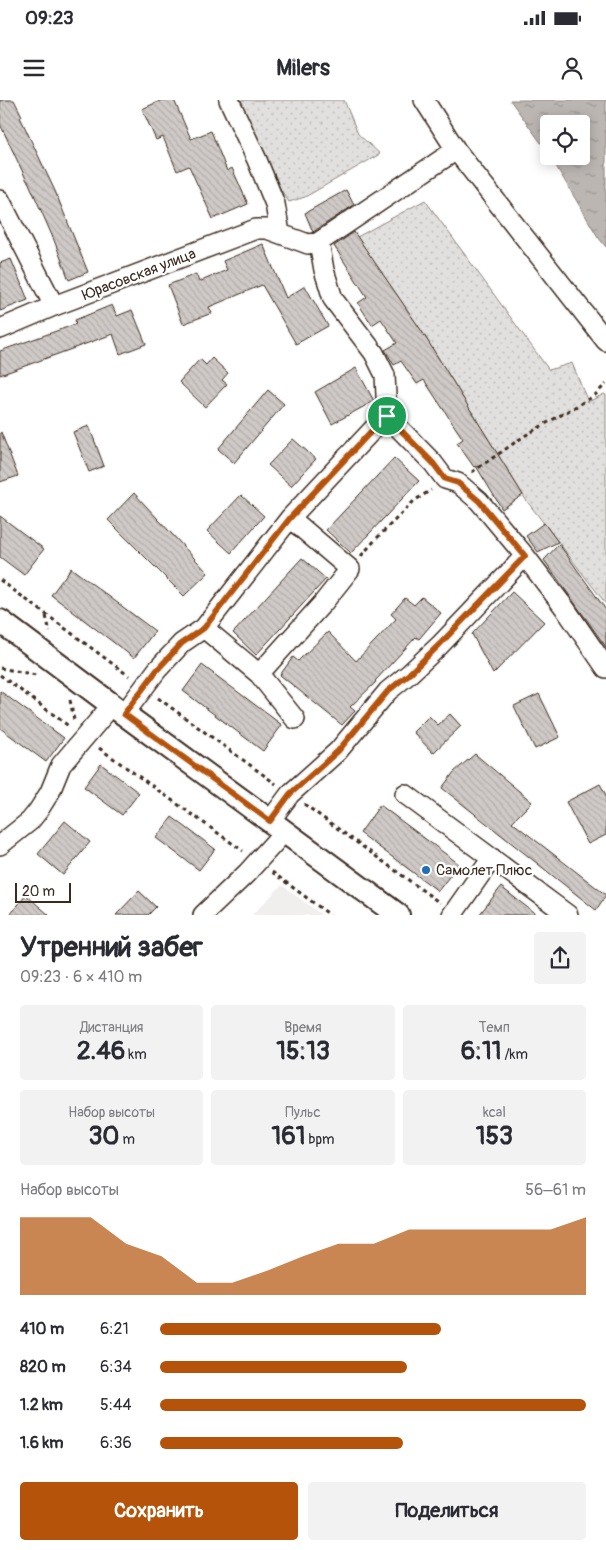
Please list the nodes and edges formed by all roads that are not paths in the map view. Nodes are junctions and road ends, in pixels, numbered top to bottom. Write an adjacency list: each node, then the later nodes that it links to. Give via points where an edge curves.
1 (229, 100): 5 (street, via 275,204)
2 (424, 100): 3 (street)
3 (456, 150): 6 (street); 9 (street)
4 (0, 200): 7 (street)
5 (280, 233): 6 (street, Юрасовская улица, via 308,244); 7 (street, Юрасовская улица, via 256,229)
6 (319, 242): 10 (street, via 333,299 374,353 385,375)
7 (54, 306): 8 (street, Юрасовская улица)
8 (0, 329)
9 (606, 341)
10 (387, 416): 11 (street); 12 (street, via 451,481 479,501)
11 (290, 518): 14 (street); 16 (street, via 350,569)
12 (525, 556): 15 (street); 20 (street, via 440,644 388,691 338,751 290,794)
13 (0, 621): 17 (main road)
14 (204, 628): 16 (street); 17 (street, via 182,643 144,687)
15 (606, 668)
16 (259, 674): 18 (street)
17 (118, 709): 20 (main road); 21 (street, via 81,735 38,811)
18 (295, 718)
19 (405, 794): 22 (street)
20 (277, 826): 24 (street, via 258,861); 25 (main road)
21 (0, 845)
22 (492, 858): 23 (street); 26 (street)
23 (453, 914)
24 (203, 915)
25 (398, 915)
26 (568, 915)

